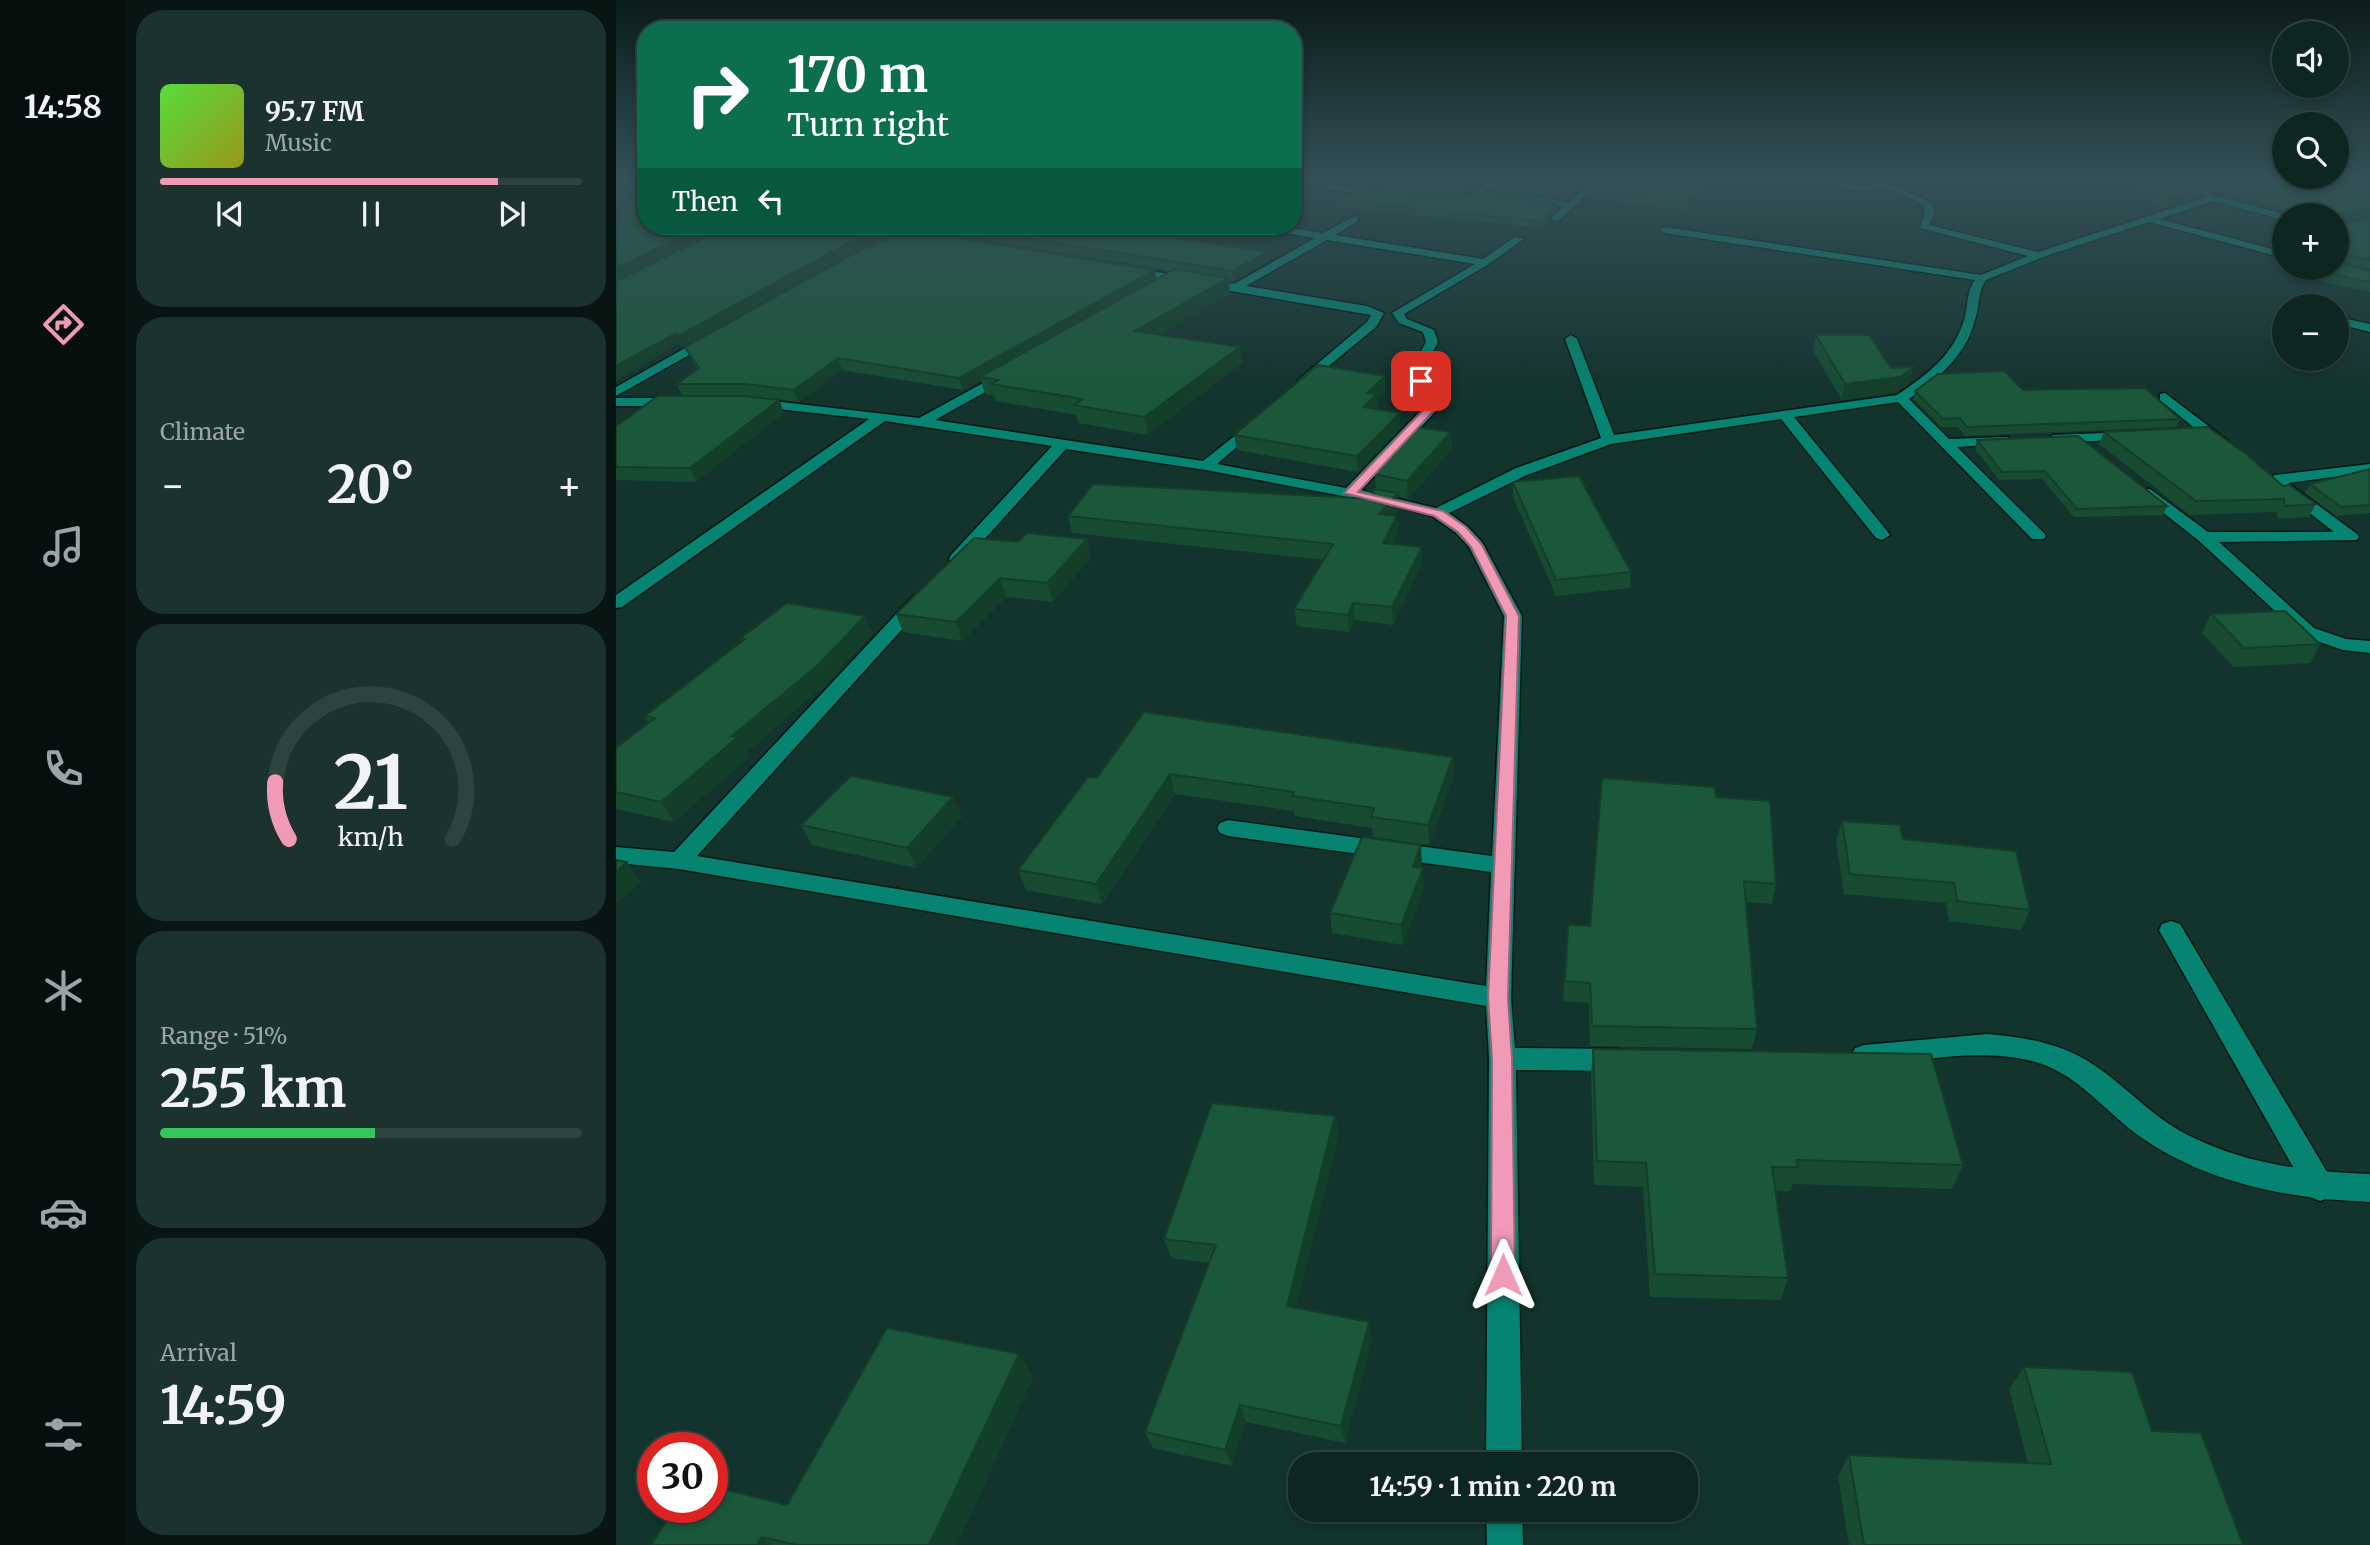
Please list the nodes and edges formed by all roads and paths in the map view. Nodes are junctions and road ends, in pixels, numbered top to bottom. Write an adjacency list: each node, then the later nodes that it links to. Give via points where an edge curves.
1 (1301, 250): 11 (street)
2 (1412, 250): 8 (street)
3 (1503, 250): 8 (street)
4 (1798, 250): 10 (street)
5 (2019, 250): 7 (street)
6 (2055, 250): 7 (street)
7 (2039, 255): 10 (street)
8 (1485, 262): 14 (street, via 1398,313 1403,321)
9 (1118, 269): 11 (street, via 1167,282)
10 (1982, 278): 21 (street, via 1974,288 1960,348 1940,371)
11 (1235, 288): 12 (street, via 1367,309 1378,313)
12 (1377, 319): 14 (street); 20 (street)
13 (2349, 323): 15 (street)
14 (1418, 325): 44 (street, via 1428,330 1432,342 1414,375 1439,394 1434,405)
15 (2370, 328)
16 (717, 334): 19 (street)
17 (1571, 339): 35 (street)
18 (1017, 368): 29 (street)
19 (616, 392)
20 (1289, 395)
21 (1900, 397): 27 (street); 37 (street)
22 (2165, 397): 31 (street)
23 (616, 401): 24 (street)
24 (696, 402)
25 (737, 403): 28 (street)
26 (1268, 413): 41 (street)
27 (1786, 415): 35 (street); 46 (street)
28 (882, 416): 29 (street); 51 (street)
29 (920, 422): 38 (street)
30 (2181, 433): 31 (street)
31 (2206, 433): 40 (street)
32 (2143, 435): 33 (street)
33 (2079, 438): 34 (street); 39 (street)
34 (2039, 439)
35 (1609, 440): 45 (street, via 1564,452)
36 (2013, 440): 37 (street)
37 (1946, 443): 47 (street)
38 (1062, 444): 41 (street); 55 (street)
39 (2099, 454)
40 (2241, 456)
41 (1206, 466): 44 (street)
42 (2370, 468): 49 (street, via 2270,476)
43 (2129, 478): 48 (street)
44 (1350, 493): 45 (street)
45 (1438, 513): 56 (street, via 1476,545 1513,616)
46 (1882, 535)
47 (2038, 536)
48 (2204, 537): 49 (street); 52 (street, via 2308,632)
49 (2351, 537): 50 (street)
50 (2370, 537)
51 (616, 603)
52 (2370, 648)
53 (1228, 828): 56 (street)
54 (616, 855): 55 (street)
55 (680, 861): 58 (street)
56 (1503, 865): 58 (street)
57 (2171, 930): 62 (street)
58 (1498, 998): 59 (street)
59 (1502, 1059): 61 (street); 64 (street)
60 (1833, 1059): 62 (street, via 1978,1044 2029,1049 2089,1075 2151,1128 2184,1148 2231,1168)
61 (1641, 1060)
62 (2320, 1187): 63 (street)
63 (2370, 1188)
64 (1504, 1452)
65 (1504, 1522): 66 (street)
66 (1504, 1545)

